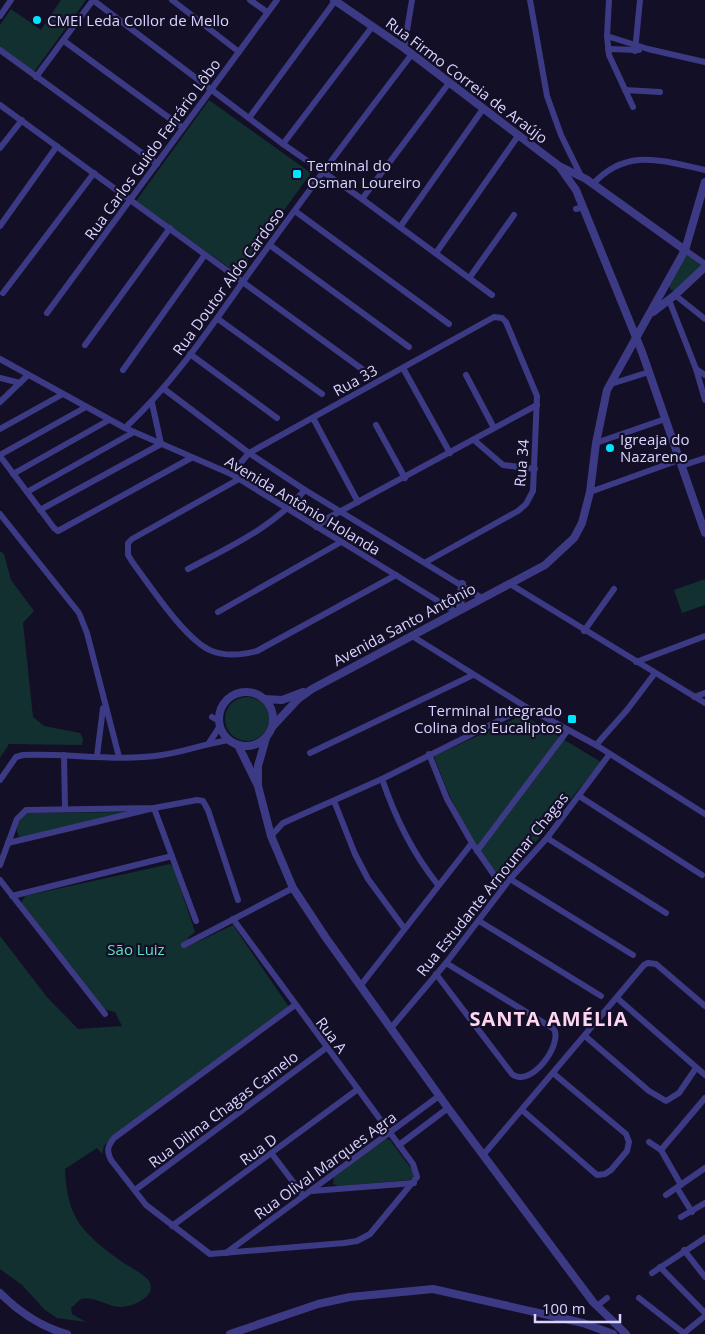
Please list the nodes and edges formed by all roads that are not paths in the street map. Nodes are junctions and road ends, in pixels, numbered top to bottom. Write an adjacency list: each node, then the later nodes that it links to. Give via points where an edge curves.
1 (11, 0): 12 (street)
2 (93, 0): 15 (street); 25 (street)
3 (172, 0): 20 (street)
4 (250, 0): 11 (street)
5 (276, 0): 11 (street, Rua Carlos Guido Ferrário Lôbo)
6 (334, 0): 13 (street, Rua Firmo Correia de Araújo); 31 (street)
7 (412, 0): 16 (street)
8 (530, 0): 38 (street, via 547,96)
9 (609, 0): 14 (street)
10 (640, 0): 17 (street)
11 (267, 12): 20 (street, Rua Carlos Guido Ferrário Lôbo)
12 (0, 16)
13 (372, 27): 16 (street, Rua Firmo Correia de Araújo); 35 (street)
14 (607, 36): 17 (street); 18 (street)
15 (64, 41): 23 (street); 33 (street)
16 (404, 48): 21 (street, Rua Firmo Correia de Araújo)
17 (635, 48): 18 (street); 22 (street)
18 (608, 49): 26 (street)
19 (0, 50): 23 (street)
20 (239, 52): 25 (street, Rua Carlos Guido Ferrário Lôbo)
21 (412, 54): 24 (street, Rua Firmo Correia de Araújo); 42 (street, Rua Doutor Aldo Cardoso)
22 (705, 62)
23 (36, 77): 39 (street)
24 (449, 82): 30 (street, Rua Firmo Correia de Araújo); 47 (street)
25 (212, 89): 31 (street); 33 (street, Rua Carlos Guido Ferrário Lôbo)
26 (626, 90): 27 (street); 29 (street)
27 (660, 92)
28 (0, 105): 32 (street)
29 (633, 107)
30 (483, 109): 34 (street, Rua Firmo Correia de Araújo); 52 (street)
31 (250, 118): 35 (street)
32 (22, 120): 36 (street); 37 (street)
33 (183, 128): 39 (street, Rua Carlos Guido Ferrário Lôbo)
34 (518, 136): 40 (street, Rua Firmo Correia de Araújo); 56 (street)
35 (283, 144): 42 (street)
36 (57, 146): 43 (street); 51 (street)
37 (0, 148)
38 (570, 155): 40 (street); 44 (street)
39 (157, 164): 48 (street, Rua Carlos Guido Ferrário Lôbo)
40 (559, 166): 44 (street, Rua Firmo Correia de Araújo); 46 (street, Rua Firmo Correia de Araújo)
41 (705, 170): 44 (street, via 652,161 624,162)
42 (322, 172): 47 (street); 49 (street, Rua Doutor Aldo Cardoso)
43 (94, 173): 48 (street); 62 (street)
44 (587, 180): 46 (street); 55 (street, Rua Firmo Correia de Araújo)
45 (705, 182): 55 (street, Avenida Santo Antônio)
46 (576, 190): 68 (street, Rua Firmo Correia de Araújo, via 579,208)
47 (362, 199): 52 (street)
48 (130, 200): 53 (street); 66 (street, Rua Carlos Guido Ferrário Lôbo)
49 (296, 210): 54 (street, Rua Doutor Aldo Cardoso); 73 (street)
50 (514, 215): 59 (street)
51 (0, 226)
52 (400, 227): 56 (street)
53 (170, 228): 57 (street); 76 (street)
54 (271, 246): 60 (street, Rua Doutor Aldo Cardoso); 77 (street)
55 (685, 250): 58 (street, Rua Firmo Correia de Araújo); 61 (street, Avenida Santo Antônio)
56 (436, 253): 59 (street)
57 (204, 256): 60 (street); 85 (street)
58 (705, 266): 64 (street)
59 (470, 277): 63 (street)
60 (243, 282): 72 (street, Rua Doutor Aldo Cardoso); 84 (street)
61 (665, 287): 64 (street); 67 (street, Avenida Santo Antônio)
62 (3, 294)
63 (492, 295)
64 (672, 297): 65 (street); 67 (street); 69 (street)
65 (689, 306): 69 (street, via 678,309); 71 (street)
66 (47, 313)
67 (649, 314): 74 (street, Avenida Santo Antônio)
68 (625, 315): 74 (street); 75 (street, Rua Firmo Correia de Araújo)
69 (675, 316): 83 (street)
70 (498, 317): 82 (street, Rua 33); 99 (street, Rua 34, via 506,322 518,348 537,396)
71 (705, 318)
72 (218, 319): 80 (street, Rua Doutor Aldo Cardoso); 95 (street)
73 (449, 324)
74 (644, 324): 75 (street, Avenida Santo Antônio)
75 (636, 338): 78 (street, Avenida Santo Antônio); 79 (street, Rua Firmo Correia de Araújo)
76 (85, 345)
77 (408, 347)
78 (628, 352): 79 (street); 92 (street, Avenida Santo Antônio)
79 (642, 352): 86 (street, Rua Firmo Correia de Araújo)
80 (190, 354): 93 (street, Rua Doutor Aldo Cardoso); 101 (street)
81 (0, 359): 87 (street, Avenida Antônio Holanda)
82 (403, 368): 102 (street, Rua 33); 114 (street)
83 (696, 368): 89 (street); 96 (street)
84 (362, 369)
85 (123, 370)
86 (649, 372): 92 (street); 103 (street, Rua Firmo Correia de Araújo)
87 (28, 375): 91 (street); 94 (street, Avenida Antônio Holanda)
88 (466, 375): 107 (street)
89 (705, 375)
90 (0, 378): 91 (street)
91 (20, 383): 97 (street)
92 (611, 384): 111 (street, Avenida Santo Antônio, via 602,409)
93 (164, 389): 98 (street, Rua Doutor Aldo Cardoso); 113 (street)
94 (63, 394): 100 (street, Avenida Antônio Holanda); 108 (street)
95 (322, 394)
96 (705, 400)
97 (0, 402)
98 (152, 403): 106 (street, Rua Doutor Aldo Cardoso); 112 (street)
99 (537, 405): 107 (street); 119 (street, Rua 34)
100 (86, 407): 104 (street, Avenida Antônio Holanda); 115 (street)
101 (278, 418)
102 (313, 418): 113 (street, Rua 33); 127 (street)
103 (665, 419): 111 (street); 118 (street, Rua Firmo Correia de Araújo)
104 (109, 420): 106 (street, Avenida Antônio Holanda); 120 (street)
105 (376, 425): 122 (street)
106 (125, 428): 109 (street, Avenida Antônio Holanda)
107 (494, 428): 110 (street)
108 (0, 429)
109 (134, 432): 112 (street, Avenida Antônio Holanda); 125 (street)
110 (474, 440): 114 (street); 119 (street, via 503,466)
111 (596, 443): 126 (street, Avenida Santo Antônio)
112 (161, 444): 116 (street, Avenida Antônio Holanda); 128 (street)
113 (249, 453): 121 (street, Rua 33); 124 (street)
114 (450, 453): 122 (street)
115 (0, 456): 120 (street)
116 (191, 458): 121 (street, Avenida Antônio Holanda); 128 (street, via 58,531)
117 (705, 458): 118 (street)
118 (680, 463): 126 (street); 131 (street, Rua Firmo Correia de Araújo)
119 (535, 469): 136 (street, Rua 34, via 533,491 518,511)
120 (13, 474): 125 (street)
121 (230, 474): 123 (street, Avenida Antônio Holanda)
122 (405, 478): 127 (street)
123 (239, 479): 129 (street, Avenida Antônio Holanda); 138 (street, via 128,543 128,555 188,634 212,651 242,655 257,651)
124 (305, 490): 129 (street); 130 (street)
125 (27, 492): 128 (street)
126 (590, 492): 140 (street, Avenida Santo Antônio, via 582,523 574,538 545,565)
127 (358, 502): 130 (street)
128 (40, 510)
129 (287, 510): 133 (street, Avenida Antônio Holanda); 137 (street, via 264,527)
130 (341, 512): 133 (street); 136 (street)
131 (702, 513): 134 (street, Rua Firmo Correia de Araújo)
132 (0, 514): 156 (street, via 79,612)
133 (316, 527): 135 (street, Avenida Antônio Holanda)
134 (705, 533)
135 (341, 542): 138 (street, Avenida Antônio Holanda); 144 (street)
136 (426, 562): 139 (street)
137 (188, 569)
138 (396, 576): 143 (street, Avenida Antônio Holanda)
139 (462, 584): 142 (street); 143 (street)
140 (510, 584): 142 (street, Avenida Santo Antônio); 145 (street)
141 (614, 589): 145 (street)
142 (482, 598): 143 (street, Avenida Santo Antônio)
143 (458, 610): 146 (street, Avenida Santo Antônio)
144 (218, 612)
145 (584, 631): 148 (street)
146 (412, 636): 150 (street); 151 (street, Avenida Santo Antônio)
147 (705, 636): 148 (street)
148 (636, 662): 149 (street)
149 (655, 672): 153 (street); 166 (street)
150 (473, 675): 157 (street); 167 (street)
151 (312, 689): 154 (street, Avenida Santo Antônio, via 282,700); 160 (street, Avenida Santo Antônio)
152 (705, 693): 153 (street)
153 (694, 697): 155 (street)
154 (264, 699): 159 (street, via 248,693 230,698 220,712); 160 (street, via 272,711)
155 (705, 704)
156 (104, 705): 171 (street); 172 (street)
157 (526, 707): 161 (street); 168 (street)
158 (212, 717): 159 (street)
159 (220, 724): 163 (street); 164 (street)
160 (273, 726): 162 (street)
161 (568, 730): 166 (street); 187 (street)
162 (266, 738): 165 (street, via 253,745); 175 (street, via 258,766)
163 (230, 740): 164 (street); 165 (street)
164 (209, 742): 172 (street, via 163,755)
165 (238, 745): 175 (street)
166 (596, 745): 170 (street)
167 (310, 753)
168 (429, 754): 173 (street); 186 (street, via 447,799)
169 (64, 755): 171 (street); 174 (street, via 16,757); 178 (street)
170 (609, 755): 176 (street, Rua Estudante Arnoumar Chagas); 180 (street)
171 (97, 756): 172 (street)
172 (119, 757)
173 (382, 779): 177 (street); 193 (street, via 405,838)
174 (0, 780)
175 (258, 786): 181 (street)
176 (579, 796): 184 (street, Rua Estudante Arnoumar Chagas); 190 (street)
177 (334, 801): 182 (street); 202 (street, via 368,879)
178 (64, 808): 179 (street); 185 (street, via 26,810 17,819)
179 (154, 808): 185 (street); 188 (street); 197 (street, via 203,801)
180 (705, 814)
181 (267, 821): 182 (street); 183 (street)
182 (283, 823): 183 (street)
183 (271, 836): 194 (street)
184 (547, 838): 191 (street, Rua Estudante Arnoumar Chagas); 198 (street)
185 (8, 843): 189 (street)
186 (472, 843): 187 (street); 193 (street)
187 (477, 851): 195 (street)
188 (172, 856): 196 (street); 200 (street)
189 (0, 865)
190 (702, 875)
191 (510, 879): 195 (street, Rua Estudante Arnoumar Chagas); 204 (street)
192 (0, 880): 196 (street)
193 (438, 885): 202 (street)
194 (293, 888): 199 (street); 207 (street)
195 (503, 888): 201 (street, Rua Estudante Arnoumar Chagas)
196 (12, 896): 212 (street)
197 (238, 900)
198 (666, 914)
199 (233, 919): 203 (street); 210 (street, Rua A)
200 (196, 921)
201 (479, 921): 205 (street, Rua Estudante Arnoumar Chagas); 208 (street)
202 (404, 928): 207 (street)
203 (184, 945)
204 (633, 955)
205 (446, 963): 206 (street, Rua Estudante Arnoumar Chagas); 206 (street, via 554,1029 558,1038 556,1045 530,1077 520,1078 512,1074)
206 (436, 974): 213 (street, Rua Estudante Arnoumar Chagas)
207 (361, 985): 213 (street)
208 (601, 996)
209 (617, 998): 211 (street, via 648,963 656,964); 214 (street); 216 (street)
210 (294, 1005): 215 (street, Rua A); 233 (street, via 114,1138 107,1149)
211 (705, 1006)
212 (104, 1014)
213 (391, 1028): 220 (street)
214 (585, 1036): 216 (street, via 657,1097 666,1101 678,1093); 217 (street)
215 (326, 1048): 219 (street, Rua A); 233 (street, Rua Dilma Chagas Camelo)
216 (696, 1068): 218 (street)
217 (553, 1073): 223 (street); 223 (street, via 626,1134 629,1142 627,1151 605,1174 597,1174)
218 (705, 1075)
219 (358, 1089): 224 (street, Rua A); 228 (street, Rua D)
220 (439, 1096): 222 (street); 224 (street, Rua Olival Marques Agra)
221 (705, 1098): 227 (street)
222 (448, 1108): 226 (street, Rua Olival Marques Agra); 229 (street)
223 (522, 1110): 229 (street)
224 (390, 1133): 226 (street, Rua A); 234 (street, Rua Olival Marques Agra)
225 (649, 1142): 227 (street)
226 (399, 1145): 231 (street, Rua A, via 413,1164 418,1177)
227 (661, 1150): 232 (street)
228 (272, 1154): 235 (street); 240 (street, Rua D)
229 (484, 1154): 250 (street)
230 (705, 1168): 232 (street)
231 (414, 1183): 234 (street); 243 (street, via 365,1238 344,1243)
232 (679, 1186): 236 (street); 238 (street)
233 (135, 1190): 240 (street, via 146,1205)
234 (310, 1191): 235 (street, Rua Olival Marques Agra)
235 (303, 1195): 243 (street, Rua Olival Marques Agra)
236 (666, 1195)
237 (705, 1203): 238 (street)
238 (692, 1212): 239 (street)
239 (681, 1217)
240 (172, 1226): 243 (street, via 210,1254)
241 (705, 1238): 242 (street)
242 (684, 1250): 244 (street); 246 (street)
243 (225, 1254)
244 (660, 1266): 245 (street); 251 (street)
245 (652, 1273)
246 (705, 1277)
247 (0, 1293): 254 (street, via 39,1323)
248 (607, 1298): 250 (street)
249 (639, 1298): 258 (street)
250 (597, 1306): 252 (street)
251 (705, 1315): 258 (street)
252 (616, 1325): 253 (street); 257 (street)
253 (602, 1329): 255 (street, via 433,1288 350,1296); 256 (street)
254 (67, 1334)
255 (230, 1334)
256 (614, 1334)
257 (626, 1334)
258 (684, 1334)

